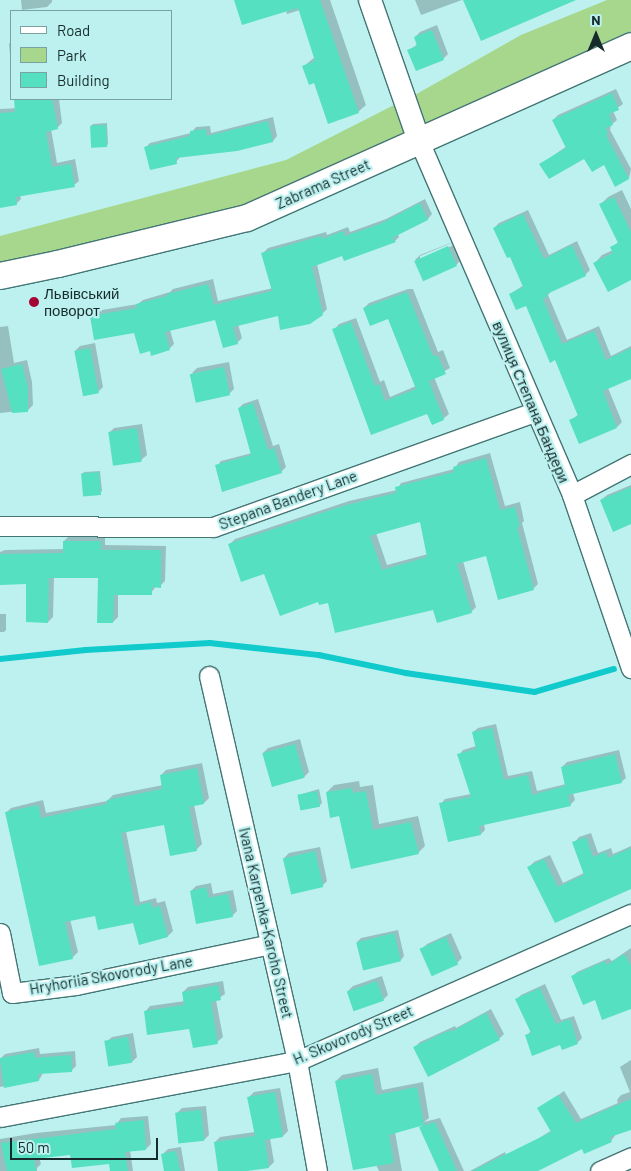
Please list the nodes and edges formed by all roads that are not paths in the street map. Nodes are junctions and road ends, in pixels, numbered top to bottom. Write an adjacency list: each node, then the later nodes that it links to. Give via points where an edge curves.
1 (370, 0): 3 (street)
2 (631, 46): 3 (main road, Zabrama Street)
3 (419, 141): 4 (main road, Zabrama Street, via 247,218); 5 (street, вулиця Степана Бандери)
4 (0, 276)
5 (535, 412): 7 (street, вулиця Степана Бандери); 8 (street, Stepana Bandery Lane, via 213,527)
6 (631, 464): 7 (street)
7 (572, 495): 9 (street, вулиця Степана Бандери)
8 (0, 526)
9 (631, 668)
10 (209, 676): 13 (street, Ivana Karpenka-Karoho Street)
11 (631, 914): 14 (street, H. Skovorody Street)
12 (0, 932): 13 (street, Hryhoriia Skovorody Lane, via 12,993 76,985)
13 (270, 944): 14 (street, Ivana Karpenka-Karoho Street)
14 (297, 1061): 15 (street, H. Skovorody Street); 17 (street, Ivana Karpenka-Karoho Street)
15 (0, 1117)
16 (631, 1157): 18 (street)
17 (317, 1171)
18 (600, 1171)

